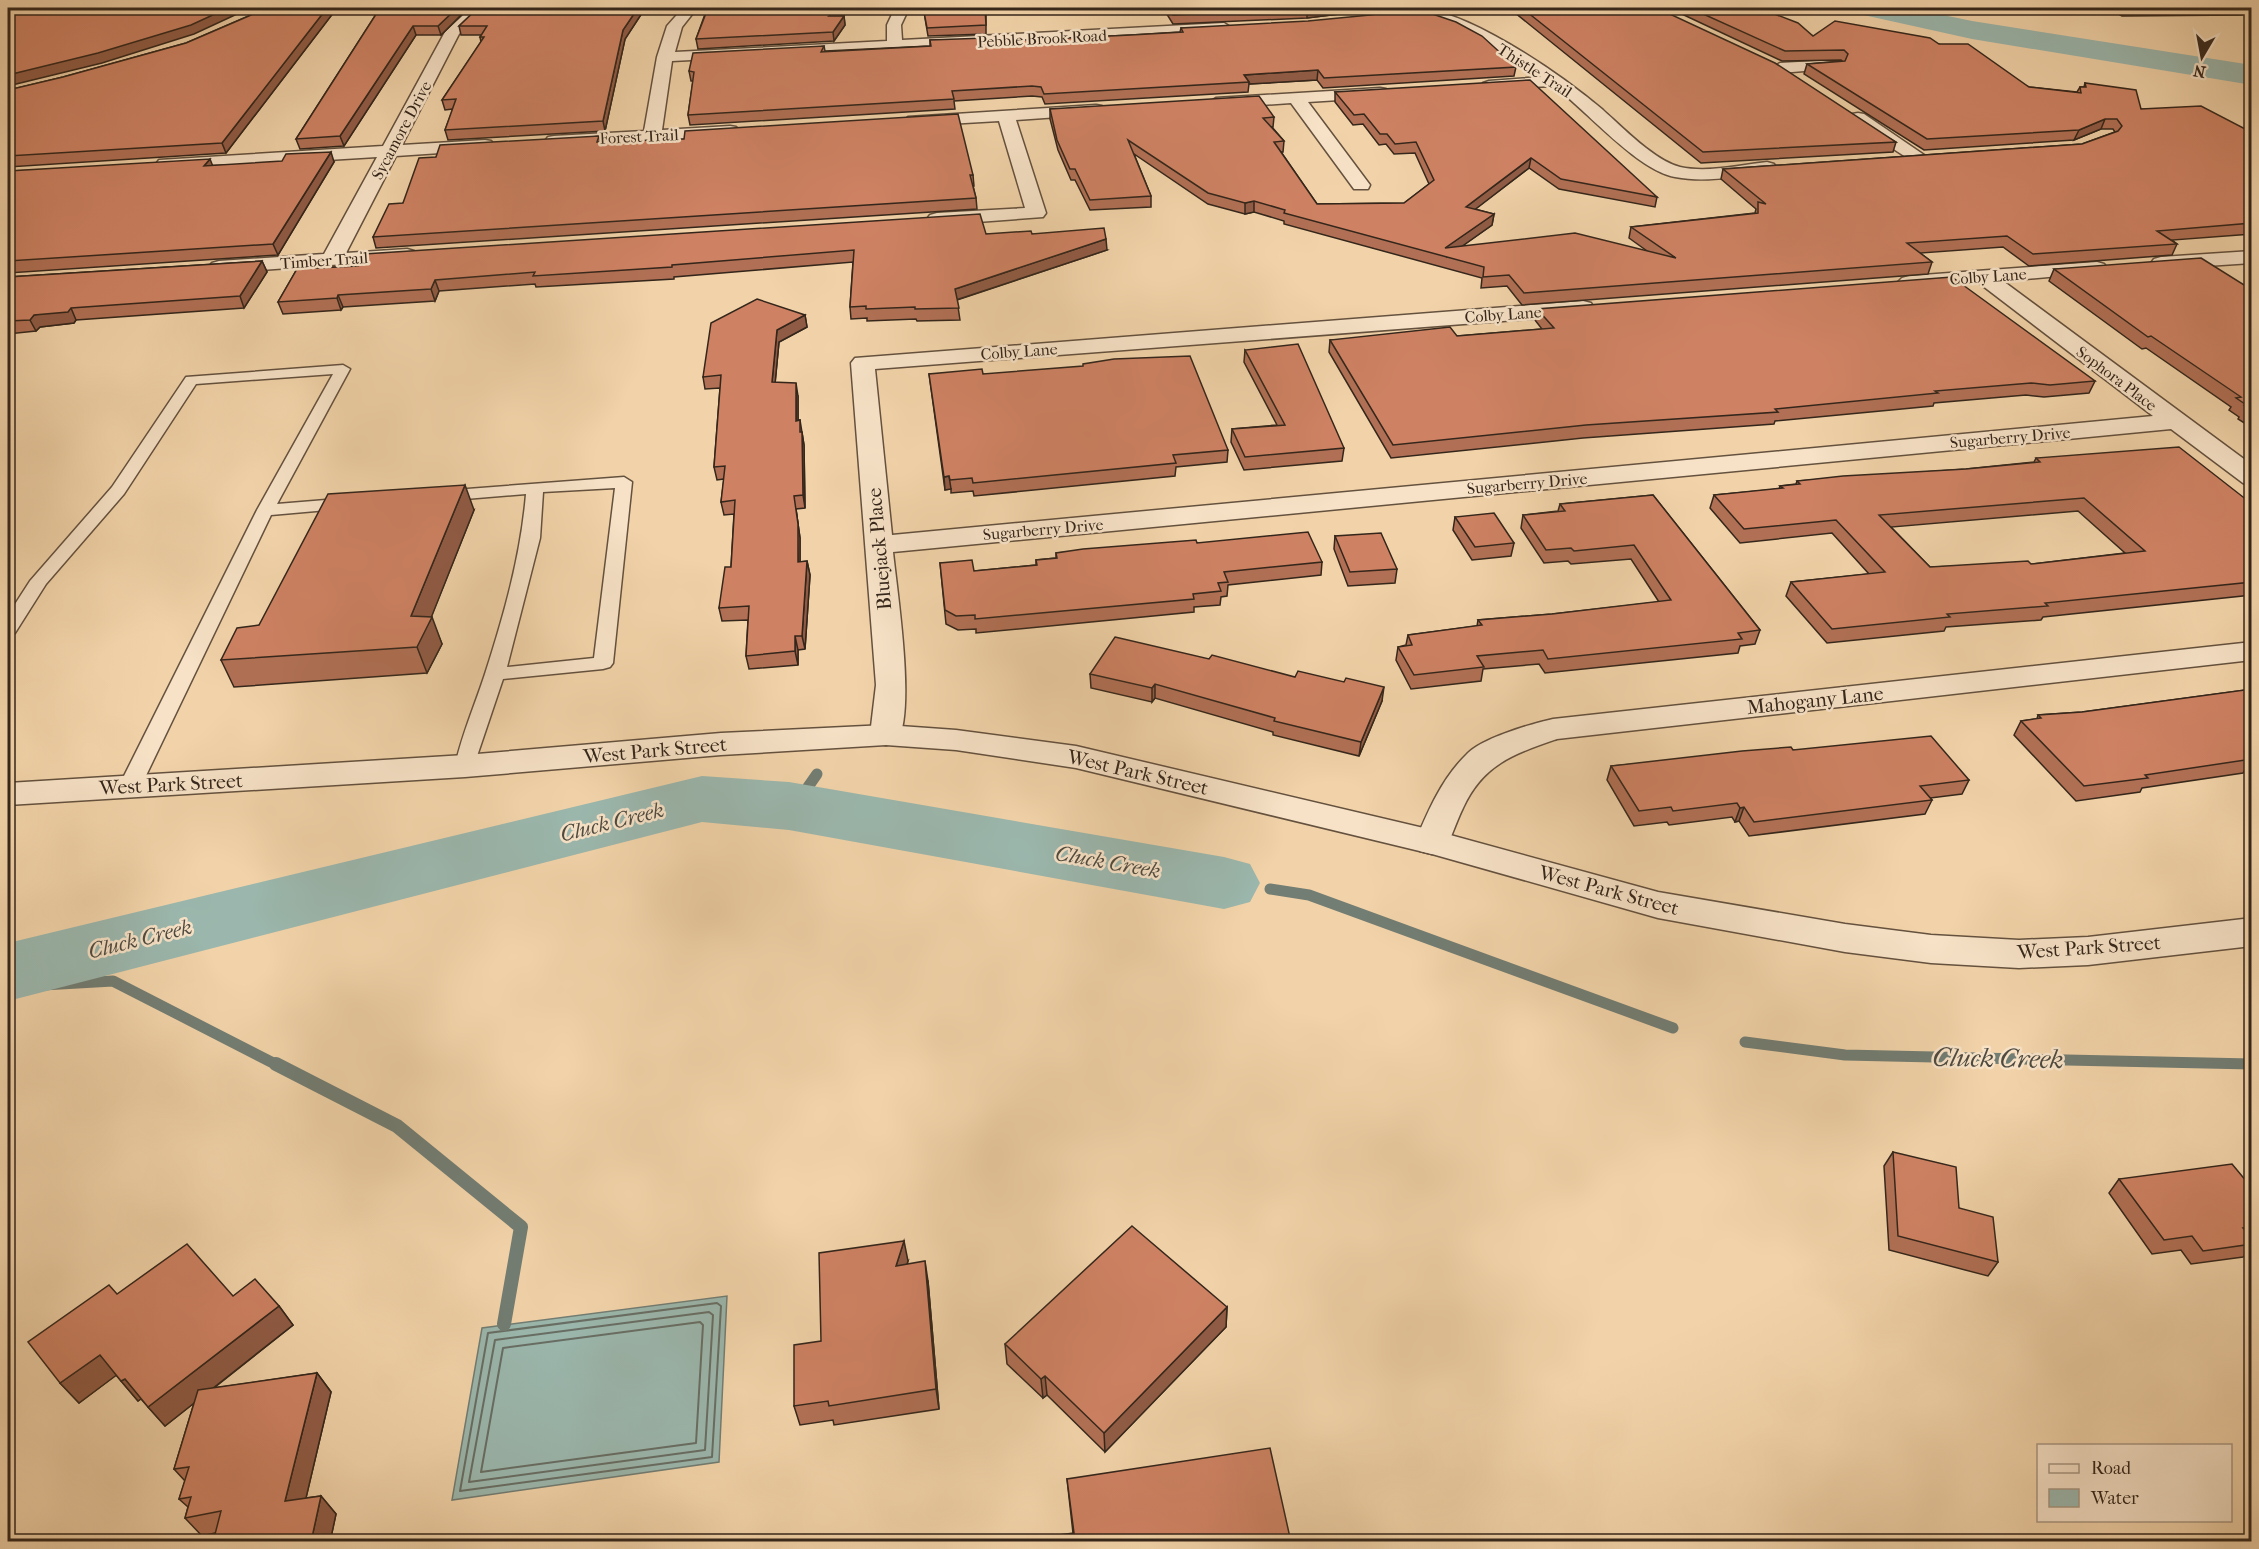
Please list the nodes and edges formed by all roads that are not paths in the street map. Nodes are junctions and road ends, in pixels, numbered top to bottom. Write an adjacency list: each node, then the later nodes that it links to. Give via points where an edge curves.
1 (479, 8): 23 (street, Sycamore Drive, via 453,32)
2 (690, 8): 7 (street, via 675,26)
3 (902, 8): 6 (street, via 894,25)
4 (1410, 10): 9 (street, Thistle Trail, via 1495,44)
5 (1236, 28): 6 (street, Pebble Brook Road)
6 (895, 46): 7 (street, Pebble Brook Road)
7 (665, 57): 20 (street)
8 (1835, 65): 10 (street, via 1775,66)
9 (1558, 81): 11 (street); 28 (street, Thistle Trail, via 1652,159 1674,172)
10 (1800, 81)
11 (1472, 87)
12 (1401, 91): 13 (street)
13 (1296, 98): 14 (street); 29 (street)
14 (1203, 104)
15 (1840, 107): 25 (street)
16 (1110, 109): 17 (street)
17 (1006, 116): 18 (street); 30 (street, via 1035,213)
18 (900, 122)
19 (746, 130): 20 (street, Forest Trail)
20 (652, 135): 21 (street, Forest Trail)
21 (537, 142)
22 (502, 144): 23 (street)
23 (389, 151): 27 (street); 33 (street, Sycamore Drive)
24 (1941, 156): 25 (street)
25 (1918, 157): 26 (street)
26 (1884, 160)
27 (148, 165)
28 (1780, 167)
29 (1361, 185)
30 (916, 221)
31 (427, 253): 33 (street, Timber Trail)
32 (2248, 259): 34 (street)
33 (332, 260): 36 (street, Timber Trail)
34 (2136, 265)
35 (2113, 267): 37 (street, Colby Lane)
36 (204, 268)
37 (1984, 277): 38 (street, Colby Lane); 41 (street, Sophora Place)
38 (1889, 284)
39 (1603, 306): 40 (street, Colby Lane)
40 (863, 363): 47 (street, Bluejack Place)
41 (2175, 422): 42 (street, Sophora Place); 47 (street, Sugarberry Drive)
42 (2252, 478)
43 (535, 488): 44 (lane); 50 (lane, via 531,538); 50 (lane, via 624,482 603,663)
44 (419, 498)
45 (372, 501): 46 (lane)
46 (265, 510): 48 (lane, via 343,369 191,380 118,490 39,581); 53 (lane)
47 (878, 544): 51 (street, Bluejack Place, via 891,685)
48 (8, 629)
49 (2252, 651): 55 (street, Mahogany Lane, via 1553,729 1479,760 1448,802)
50 (495, 674): 52 (lane)
51 (886, 735): 52 (street, West Park Street, via 721,744); 55 (street, West Park Street, via 956,740 1076,757)
52 (465, 766): 53 (street, West Park Street)
53 (130, 786): 54 (street, West Park Street)
54 (8, 794)
55 (1432, 842): 56 (street, West Park Street, via 1658,905 1931,949 2019,954 2088,951)
56 (2252, 932)

